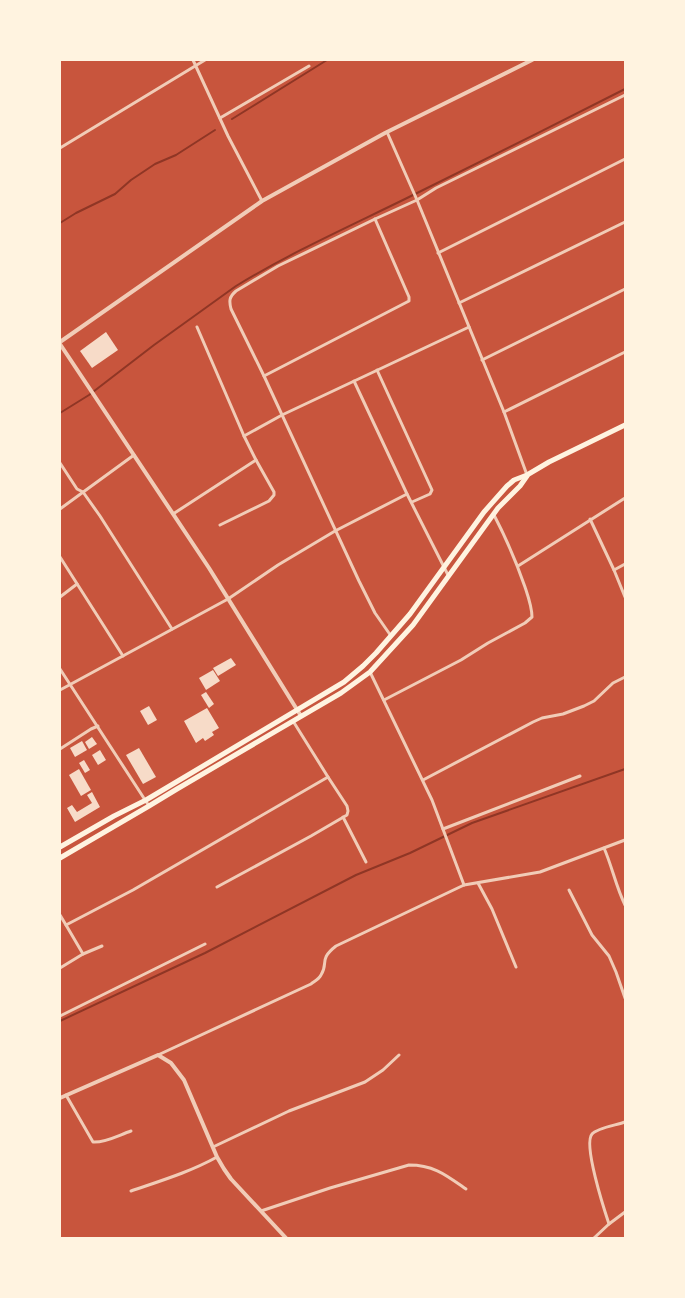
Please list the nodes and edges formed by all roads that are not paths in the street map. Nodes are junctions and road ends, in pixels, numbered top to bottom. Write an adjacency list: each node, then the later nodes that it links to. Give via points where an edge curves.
1 (192, 60): 4 (street)
2 (206, 60): 4 (street)
3 (532, 60): 8 (street)
4 (196, 66): 7 (street); 9 (street)
5 (309, 66): 7 (street)
6 (625, 95): 11 (street)
7 (220, 118): 12 (street)
8 (387, 132): 11 (street); 12 (street)
9 (60, 148)
10 (625, 159): 15 (street)
11 (417, 200): 13 (street); 15 (street)
12 (262, 201): 20 (street)
13 (375, 219): 24 (street, via 409,300); 24 (street, via 278,266 231,295 231,309)
14 (625, 222): 17 (street)
15 (438, 253): 17 (street)
16 (625, 290): 22 (street)
17 (459, 303): 18 (street)
18 (469, 327): 22 (street); 23 (street)
19 (197, 328): 29 (street)
20 (60, 343): 30 (street)
21 (625, 352): 26 (street)
22 (482, 360): 26 (street)
23 (377, 370): 25 (street); 37 (street, via 432,490)
24 (264, 376): 27 (street)
25 (354, 381): 27 (street); 35 (street)
26 (504, 412): 33 (street)
27 (282, 414): 29 (street); 43 (street)
28 (625, 425): 33 (highway)
29 (244, 436): 31 (street)
30 (134, 456): 34 (street); 39 (street)
31 (256, 460): 39 (street); 42 (street, via 274,495)
32 (60, 463): 34 (street, via 77,489)
33 (527, 476): 40 (highway); 47 (highway, via 514,480 497,497)
34 (83, 492): 38 (street); 54 (street)
35 (407, 494): 37 (street); 43 (street)
36 (625, 498): 41 (street)
37 (412, 502): 47 (street)
38 (60, 509)
39 (172, 514): 53 (street)
40 (494, 514): 46 (street); 49 (highway)
41 (590, 519): 46 (street); 48 (street)
42 (220, 525)
43 (335, 531): 53 (street); 55 (street, via 366,596)
44 (60, 557): 50 (street)
45 (625, 564): 48 (street)
46 (518, 566): 62 (street, via 532,617 461,660)
47 (444, 567): 49 (street); 55 (highway)
48 (614, 570): 52 (street)
49 (448, 576): 58 (highway, via 413,625)
50 (77, 584): 51 (street); 56 (street)
51 (60, 597)
52 (625, 598)
53 (228, 599): 54 (street); 63 (street)
54 (172, 629): 56 (street)
55 (391, 636): 63 (highway, via 344,682)
56 (123, 656): 60 (street)
57 (60, 670): 60 (street)
58 (370, 672): 62 (street); 64 (highway)
59 (625, 677): 70 (street, via 594,701 564,714 533,722)
60 (70, 685): 61 (street); 66 (street)
61 (60, 690)
62 (384, 700): 70 (street)
63 (298, 709): 64 (street); 71 (highway)
64 (301, 716): 65 (highway)
65 (293, 721): 69 (street); 72 (highway)
66 (98, 726): 67 (street); 71 (street)
67 (60, 750)
68 (580, 776): 74 (street)
69 (328, 777): 73 (street, via 347,806 348,811); 86 (street)
70 (423, 780): 74 (street)
71 (146, 800): 72 (street); 76 (highway)
72 (149, 806): 78 (highway)
73 (343, 817): 79 (street); 82 (street)
74 (444, 830): 81 (street)
75 (625, 840): 77 (street)
76 (60, 847)
77 (604, 848): 80 (street, via 540,872); 84 (street)
78 (60, 858)
79 (366, 862)
80 (478, 883): 81 (street); 90 (street)
81 (464, 885): 94 (street, via 336,946 328,952 322,974 311,984)
82 (217, 887)
83 (569, 890): 92 (street, via 592,935 609,956)
84 (625, 905)
85 (60, 915): 86 (street)
86 (66, 925): 89 (street)
87 (205, 944): 93 (street)
88 (102, 946): 89 (street)
89 (83, 954): 91 (street)
90 (516, 967)
91 (60, 968)
92 (625, 998)
93 (60, 1016)
94 (158, 1055): 96 (street); 100 (street, via 171,1063 184,1080)
95 (399, 1055): 100 (street, via 364,1082 289,1111)
96 (66, 1095): 97 (street); 99 (street, via 93,1142)
97 (60, 1098)
98 (625, 1122): 106 (street, via 597,1130 589,1140 593,1170)
99 (131, 1131)
100 (213, 1147): 101 (street)
101 (217, 1156): 103 (street, via 187,1172); 104 (street, via 231,1179)
102 (466, 1189): 104 (street, via 443,1173 422,1165 409,1165)
103 (131, 1191)
104 (261, 1211): 107 (street)
105 (625, 1212): 106 (street)
106 (609, 1224): 108 (street)
107 (286, 1238)
108 (594, 1238)

